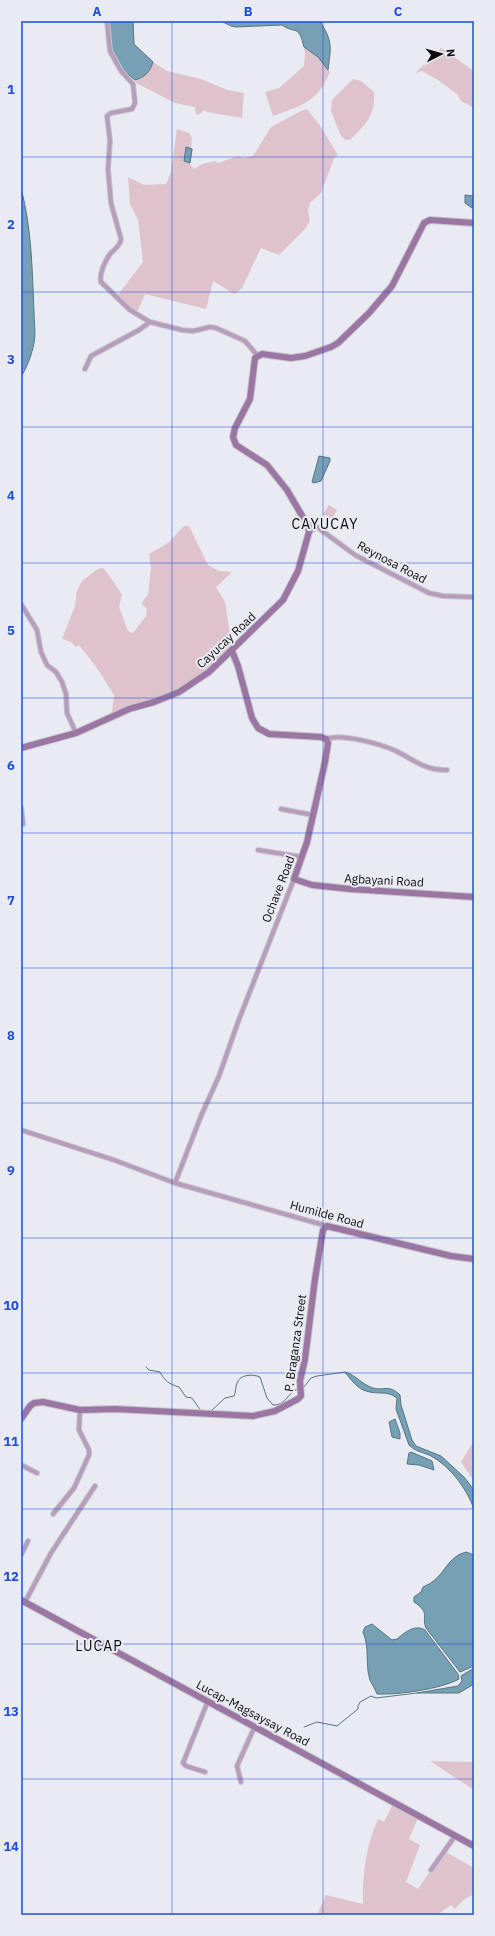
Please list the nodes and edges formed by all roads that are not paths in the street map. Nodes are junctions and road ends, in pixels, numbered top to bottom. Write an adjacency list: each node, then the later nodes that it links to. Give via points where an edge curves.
1 (107, 21): 3 (street, via 109,48 121,71 133,84 135,103 132,109 107,116 111,203 121,239 109,257 100,280 130,310)
2 (474, 223): 4 (street, via 430,220 424,223 392,286 369,313 334,346 294,358)
3 (150, 322): 4 (street, via 192,331 216,328 246,341); 5 (street, via 91,356)
4 (257, 355): 6 (street, via 250,399 233,437 236,445 267,465 287,490)
5 (85, 369)
6 (306, 522): 7 (street, Reynosa Road); 8 (street)
7 (317, 527): 8 (street); 9 (street, Reynosa Road, via 355,555 429,592 443,596)
8 (309, 532): 11 (street, Cayucay Road, via 298,571 283,600)
9 (474, 597)
10 (21, 604): 12 (street, via 37,630 46,665 56,672 62,682 66,694 67,713)
11 (232, 651): 12 (street, Cayucay Road, via 209,672 179,692 129,709); 13 (street, via 252,718 258,728 269,734 318,736)
12 (76, 733): 14 (street, Cayucay Road)
13 (326, 739): 15 (street, via 333,736 388,748 430,770); 18 (street, Ochave Road, via 328,749)
14 (21, 748)
15 (448, 770)
16 (21, 807): 19 (street)
17 (281, 809): 18 (street)
18 (313, 815): 21 (street, Ochave Road)
19 (23, 824)
20 (258, 850): 21 (street)
21 (302, 857): 22 (street, Ochave Road)
22 (294, 879): 23 (street, Agbayani Road, via 312,885 350,889); 25 (street, Ochave Road)
23 (474, 897)
24 (21, 1130): 25 (street, Humilde Road)
25 (175, 1183): 26 (street, Humilde Road)
26 (327, 1226): 27 (street, Humilde Road, via 451,1256); 28 (street, P. Braganza Street, via 323,1230 300,1388 301,1396 298,1399 259,1416)
27 (474, 1259)
28 (80, 1410): 29 (street, P. Braganza Street, via 49,1402 38,1402 30,1406); 33 (street, via 79,1430 89,1455 74,1488)
29 (21, 1418)
30 (21, 1465): 31 (street)
31 (37, 1473)
32 (95, 1486): 36 (street)
33 (53, 1514)
34 (28, 1541): 35 (street)
35 (21, 1555)
36 (23, 1601): 37 (street, Lucap-Magsaysay Road)
37 (208, 1701): 38 (street, Lucap-Magsaysay Road); 39 (street, via 183,1763)
38 (255, 1726): 40 (street, via 237,1766); 41 (street, Lucap-Magsaysay Road)
39 (205, 1772)
40 (241, 1782)
41 (455, 1836): 42 (street, Lucap-Magsaysay Road); 43 (street)
42 (474, 1846)
43 (431, 1870)

